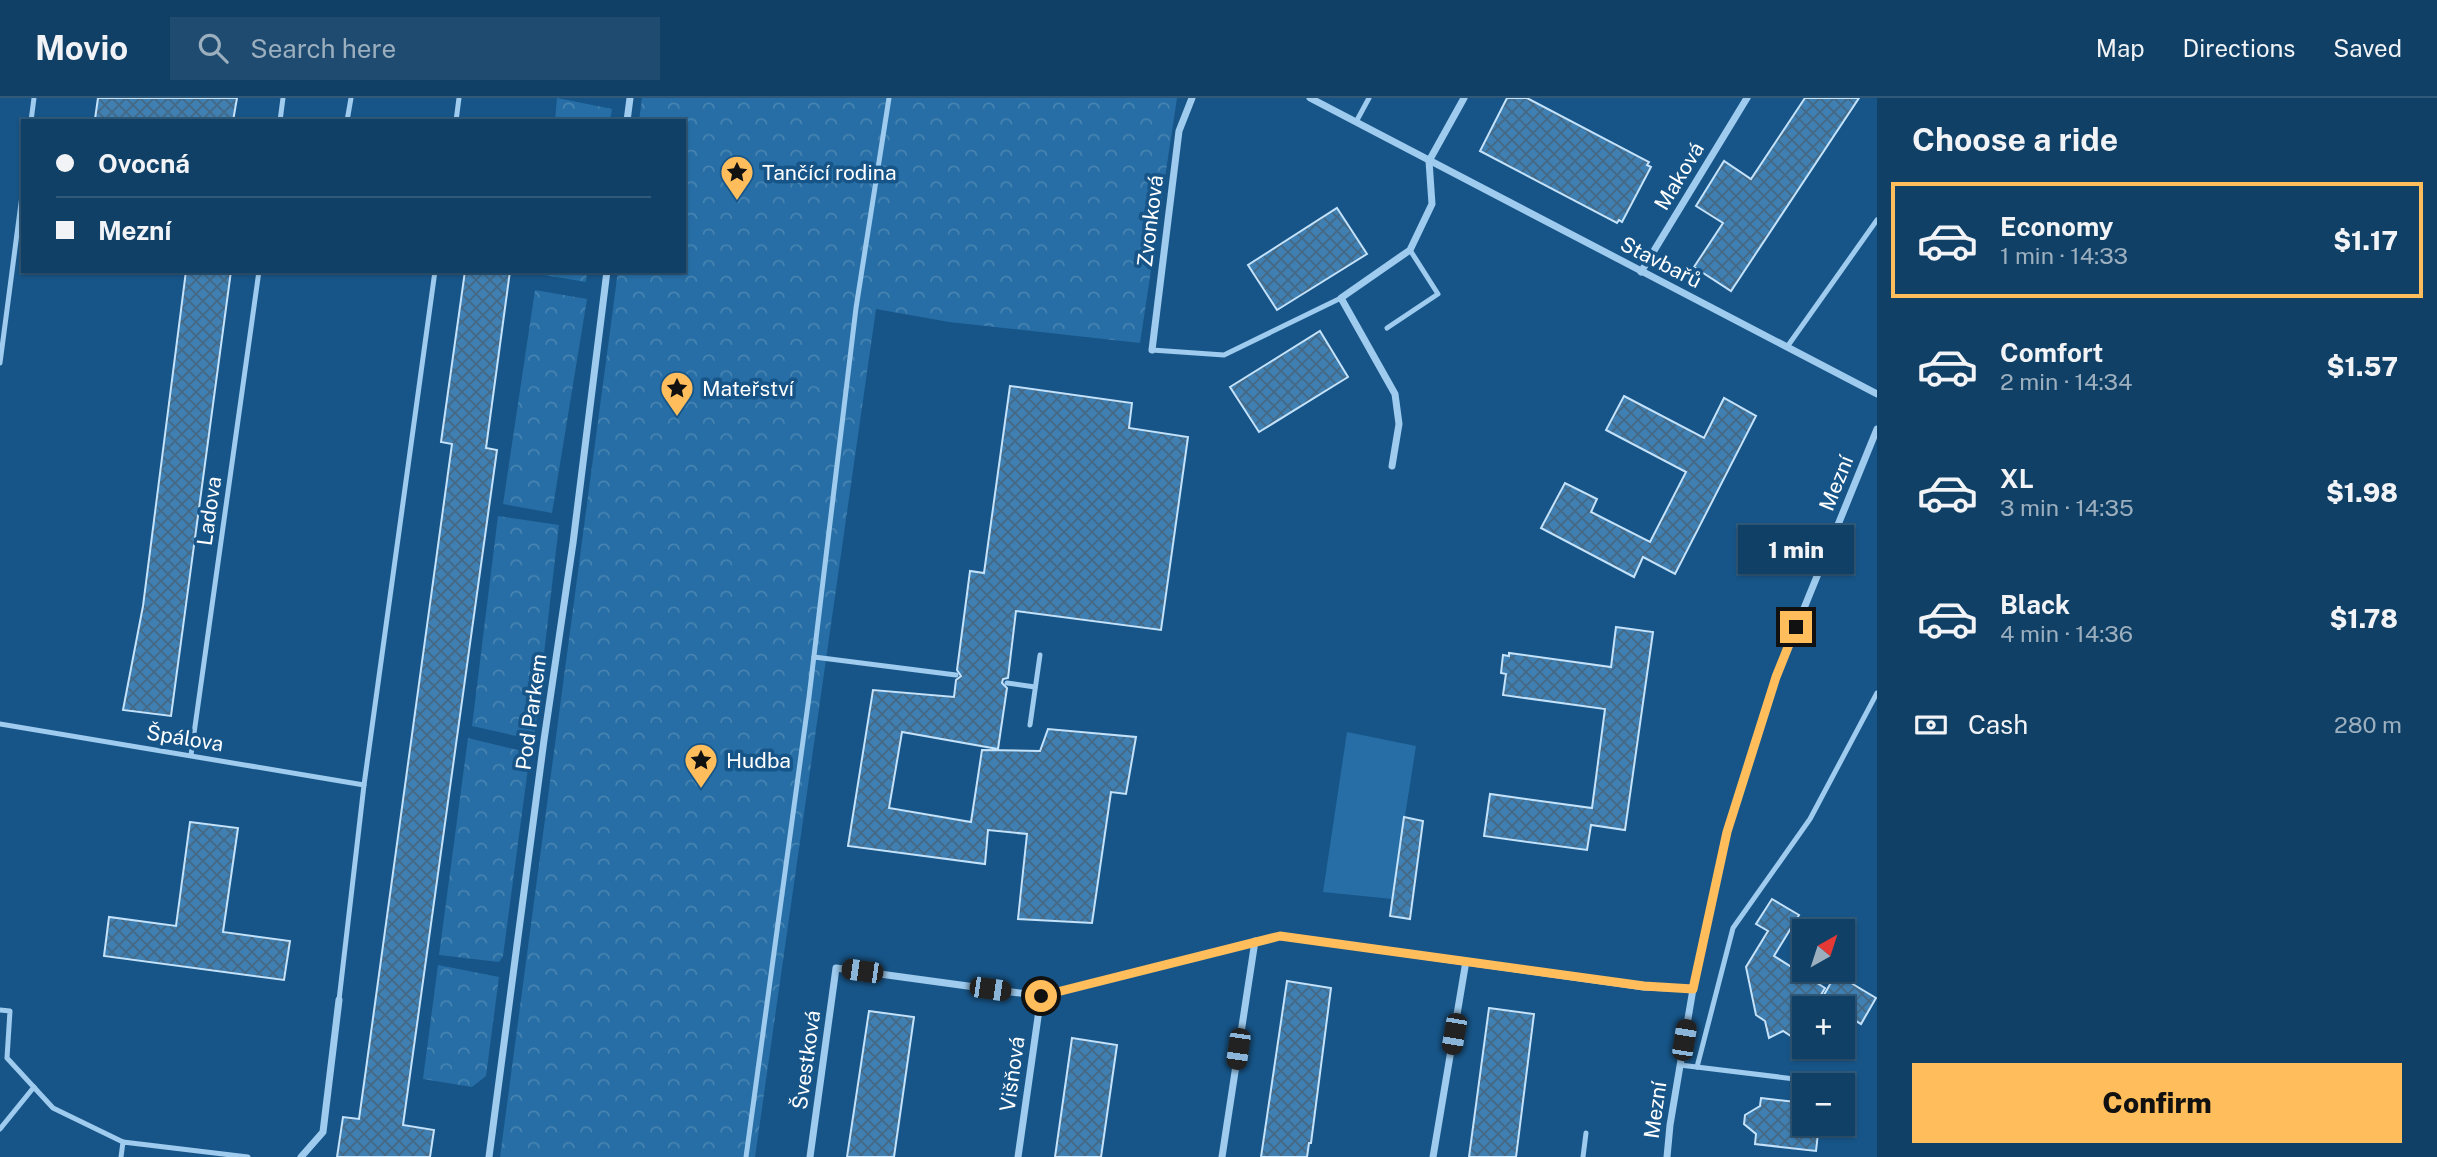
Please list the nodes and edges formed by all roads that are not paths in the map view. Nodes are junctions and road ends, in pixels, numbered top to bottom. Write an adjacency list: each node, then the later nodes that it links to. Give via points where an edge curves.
1 (34, 98): 12 (lane)
2 (283, 98): 13 (lane)
3 (351, 98): 14 (lane)
4 (459, 98): 15 (lane)
5 (630, 98): 16 (street)
6 (889, 98): 35 (lane, via 856,309)
7 (1192, 98): 29 (street, Zvonková, via 1179,131)
8 (1310, 98): 17 (street, Stavbařů)
9 (1369, 98): 17 (lane)
10 (1464, 98): 18 (street)
11 (1747, 98): 22 (street, Maková)
12 (32, 119)
13 (280, 119)
14 (347, 119)
15 (456, 119)
16 (627, 119)
17 (1356, 122): 18 (street, Stavbařů)
18 (1429, 161): 21 (street, via 1432,204); 22 (street, Stavbařů)
19 (21, 203): 30 (lane)
20 (1877, 220): 28 (lane)
21 (1410, 250): 26 (street); 27 (lane, via 1438,294)
22 (1641, 272): 28 (street, Stavbařů)
23 (259, 273): 42 (lane, Ladova)
24 (435, 273): 43 (lane)
25 (607, 273): 60 (street, Pod Parkem)
26 (1341, 298): 29 (lane, via 1224,355); 33 (street, via 1397,402 1399,424)
27 (1387, 328)
28 (1787, 347): 31 (street, Stavbařů)
29 (1152, 350)
30 (0, 363)
31 (1877, 394)
32 (1877, 429): 46 (street, Mezní, via 1776,677 1727,832)
33 (1392, 466)
34 (1040, 655): 38 (lane)
35 (814, 657): 36 (lane); 61 (lane)
36 (956, 675)
37 (1007, 683): 38 (lane)
38 (1035, 687): 41 (lane)
39 (1877, 693): 51 (lane, via 1810,819 1733,928)
40 (0, 724): 42 (lane, Špálova)
41 (1030, 725)
42 (191, 755): 43 (lane, Špálova)
43 (364, 785): 48 (lane)
44 (1255, 941): 45 (street, via 1280,936); 47 (street); 64 (street)
45 (1466, 961): 46 (street); 65 (street)
46 (1693, 989): 50 (street, Mezní)
47 (1041, 996): 62 (street, Švestková, via 836,968); 63 (street, Višňová)
48 (339, 1000): 59 (street, via 323,1132)
49 (0, 1010): 53 (lane, via 10,1011 7,1058)
50 (1680, 1065): 51 (lane); 67 (street, Mezní)
51 (1698, 1067): 52 (lane)
52 (1792, 1078)
53 (34, 1087): 54 (lane); 56 (lane, via 53,1108)
54 (0, 1129)
55 (1586, 1133): 66 (lane)
56 (123, 1142): 57 (lane); 58 (lane)
57 (121, 1157)
58 (248, 1157)
59 (301, 1157)
60 (489, 1157)
61 (747, 1157)
62 (810, 1157)
63 (1017, 1157)
64 (1222, 1157)
65 (1433, 1157)
66 (1583, 1157)
67 (1667, 1157)

